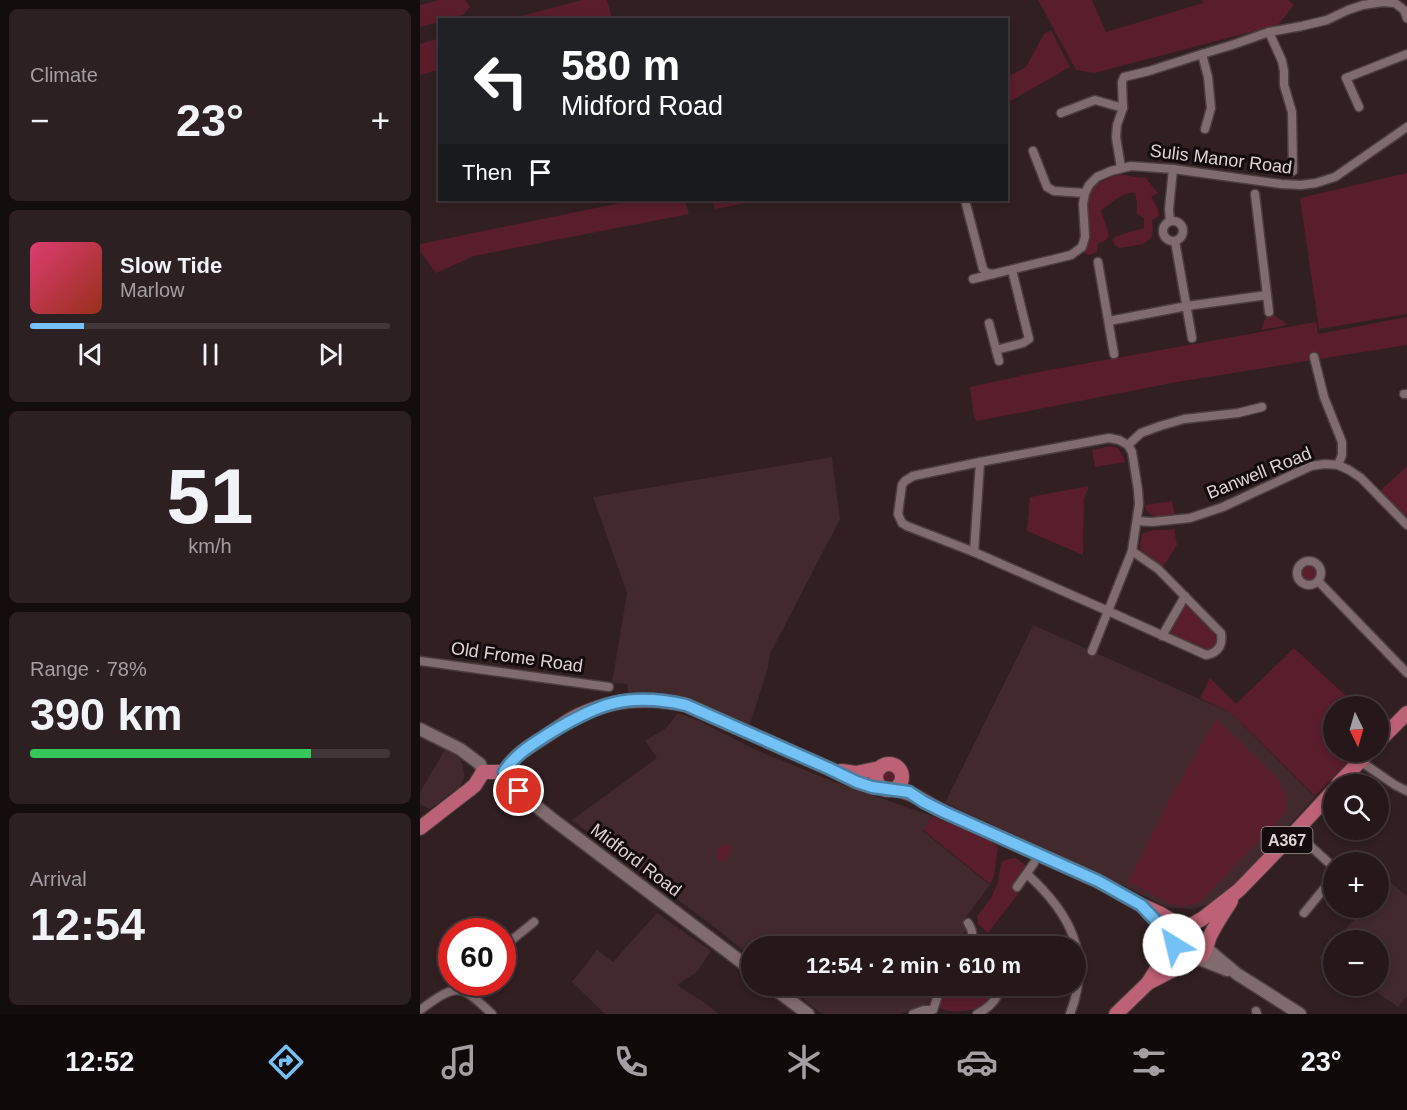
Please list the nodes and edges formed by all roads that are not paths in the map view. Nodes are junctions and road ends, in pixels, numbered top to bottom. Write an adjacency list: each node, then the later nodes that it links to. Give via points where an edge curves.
1 (1407, 18): 2 (street, via 1400,5 1383,2 1363,5 1317,23)
2 (1269, 32): 3 (street); 13 (street, via 1282,61 1292,112)
3 (1202, 54): 6 (street, via 1124,77); 9 (street, via 1211,108)
4 (1407, 54): 5 (street, via 1346,78)
5 (1359, 107)
6 (1123, 108): 7 (street, via 1095,100); 11 (street, via 1116,137)
7 (1061, 113)
8 (1407, 127): 12 (street, Sulis Manor Road, via 1335,177 1316,183 1281,184)
9 (1205, 129)
10 (1033, 151): 14 (street, via 1047,188)
11 (1121, 168): 12 (street, Sulis Manor Road); 14 (street, Sulis Manor Road, via 1097,177)
12 (1173, 169): 17 (street)
13 (1293, 171)
14 (1085, 193): 20 (street, via 1082,247 1071,255)
15 (1255, 194): 23 (street)
16 (964, 201): 21 (street, via 983,269)
17 (1170, 221): 18 (street, via 1163,233); 18 (street, via 1177,221 1184,231)
18 (1175, 241): 24 (street)
19 (1098, 262): 26 (street)
20 (1012, 270): 21 (street); 29 (street, via 1029,339)
21 (994, 274): 22 (street)
22 (973, 279)
23 (1267, 296): 24 (street); 25 (street)
24 (1187, 306): 26 (street); 28 (street)
25 (1269, 312)
26 (1109, 321): 30 (street)
27 (989, 323): 29 (street)
28 (1192, 338)
29 (996, 350): 32 (street)
30 (1114, 354)
31 (1314, 357): 36 (street, via 1342,442)
32 (999, 361)
33 (1262, 406): 34 (street, via 1184,419 1141,433)
34 (1128, 445): 35 (street, via 1109,438); 37 (street, via 1138,490)
35 (980, 462): 40 (street); 40 (street, via 908,478 902,486 898,513 907,526)
36 (1338, 465): 37 (street, Banwell Road, via 1311,466 1190,518); 38 (street, Banwell Road, via 1361,478)
37 (1137, 521): 39 (street)
38 (1407, 525)
39 (1132, 551): 42 (street, via 1158,568); 43 (street)
40 (974, 552): 43 (street)
41 (1318, 581): 47 (street)
42 (1185, 596): 44 (street); 44 (street, via 1221,633 1218,650 1206,655)
43 (1108, 612): 44 (street); 45 (street)
44 (1162, 636)
45 (1092, 651)
46 (420, 661): 48 (street, Old Frome Road)
47 (1407, 673)
48 (609, 687)
49 (1407, 712): 51 (main road)
50 (420, 729): 56 (main road, via 460,749 480,764)
51 (1389, 731)
52 (1358, 762): 58 (main road)
53 (1370, 762): 61 (street, via 1395,785)
54 (828, 768): 55 (main road, via 856,773); 57 (main road, via 686,705 646,699 616,702 573,718 521,753); 60 (main road, via 857,782)
55 (880, 768): 59 (main road, via 895,765); 60 (main road, via 878,783)
56 (483, 772): 57 (main road); 64 (main road, via 475,785)
57 (504, 772): 83 (main road, Midford Road, via 551,818)
58 (1347, 774)
59 (902, 775): 60 (main road, via 898,786); 63 (main road)
60 (889, 789): 63 (main road, via 909,792)
61 (1407, 790)
62 (1323, 801): 65 (main road, A367)
63 (938, 809): 72 (main road, via 1098,881)
64 (420, 828)
65 (1295, 832): 66 (street); 70 (main road, A367)
66 (1323, 858)
67 (1034, 863): 68 (street)
68 (1027, 874): 69 (street); 78 (street, via 1057,905)
69 (1017, 887)
70 (1239, 890): 76 (main road, A367); 81 (main road, A367)
71 (1323, 890): 73 (street)
72 (1141, 905): 76 (main road); 80 (main road)
73 (1304, 913)
74 (534, 922): 79 (street)
75 (968, 923): 77 (street)
76 (1187, 927): 80 (main road, via 1178,932); 81 (main road, via 1200,929)
77 (972, 936)
78 (1073, 936)
79 (516, 937)
80 (1174, 943): 82 (main road, via 1183,958); 85 (main road)
81 (1207, 945): 82 (main road, via 1202,955); 84 (main road)
82 (1194, 959): 84 (main road); 85 (main road)
83 (741, 962)
84 (1237, 974): 100 (main road)
85 (1148, 983): 99 (main road)
86 (443, 996): 92 (street)
87 (471, 996): 95 (street)
88 (784, 996): 96 (main road)
89 (939, 996): 93 (street)
90 (997, 996): 94 (street)
91 (1075, 996): 98 (street)
92 (420, 1010)
93 (937, 1012): 97 (street, via 924,1010)
94 (983, 1013)
95 (492, 1014)
96 (808, 1014)
97 (913, 1014)
98 (1070, 1014)
99 (1116, 1014)
100 (1300, 1014)

